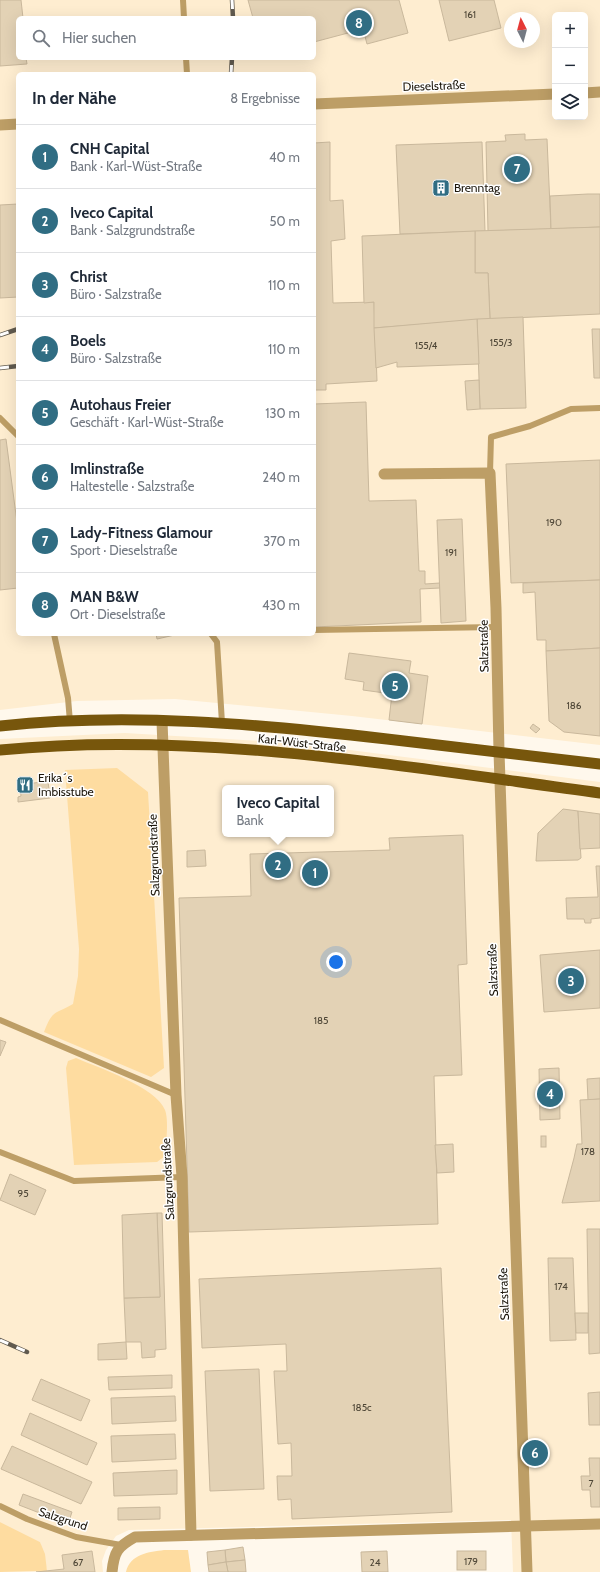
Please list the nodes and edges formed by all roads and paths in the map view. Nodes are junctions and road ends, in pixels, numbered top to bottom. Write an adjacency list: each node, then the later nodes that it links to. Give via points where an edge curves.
1 (183, 0): 2 (lane)
2 (184, 16)
3 (186, 60): 4 (lane)
4 (187, 72)
5 (600, 92): 6 (street)
6 (588, 93)
7 (552, 94): 8 (street, Dieselstraße)
8 (316, 104)
9 (16, 124): 10 (street)
10 (0, 125)
11 (600, 408): 14 (lane, via 571,409 530,426 491,437)
12 (0, 418): 13 (lane)
13 (16, 434)
14 (490, 473): 15 (street); 16 (street, Salzstraße)
15 (384, 474)
16 (496, 627): 17 (lane); 26 (street, Salzstraße)
17 (316, 630)
18 (54, 636): 21 (lane, via 68,698)
19 (212, 636): 22 (lane, via 217,642)
20 (162, 721): 21 (main road, Karl-Wüst-Straße); 22 (main road, Karl-Wüst-Straße); 24 (street, Salzgrundstraße)
21 (70, 722): 23 (main road, Karl-Wüst-Straße)
22 (222, 723): 26 (main road, Karl-Wüst-Straße, via 304,729)
23 (0, 726)
24 (163, 746): 25 (main road, Karl-Wüst-Straße, via 48,746); 28 (main road, Karl-Wüst-Straße, via 309,756); 31 (street, Salzgrundstraße)
25 (0, 750)
26 (499, 752): 27 (main road, Karl-Wüst-Straße); 28 (street, Salzstraße)
27 (600, 764)
28 (500, 780): 29 (main road, Karl-Wüst-Straße); 36 (street, Salzstraße)
29 (600, 793)
30 (0, 1020): 31 (lane)
31 (176, 1095): 33 (street, Salzgrundstraße)
32 (0, 1152): 33 (lane, via 74,1181)
33 (182, 1177): 37 (street, Salzgrundstraße)
34 (0, 1506): 38 (lane, Salzgrund, via 76,1537)
35 (600, 1524): 36 (street)
36 (525, 1525): 37 (street); 40 (street, Salzstraße)
37 (191, 1535): 38 (street, via 135,1538)
38 (121, 1544): 39 (street, via 113,1558)
39 (112, 1572)
40 (527, 1572)

